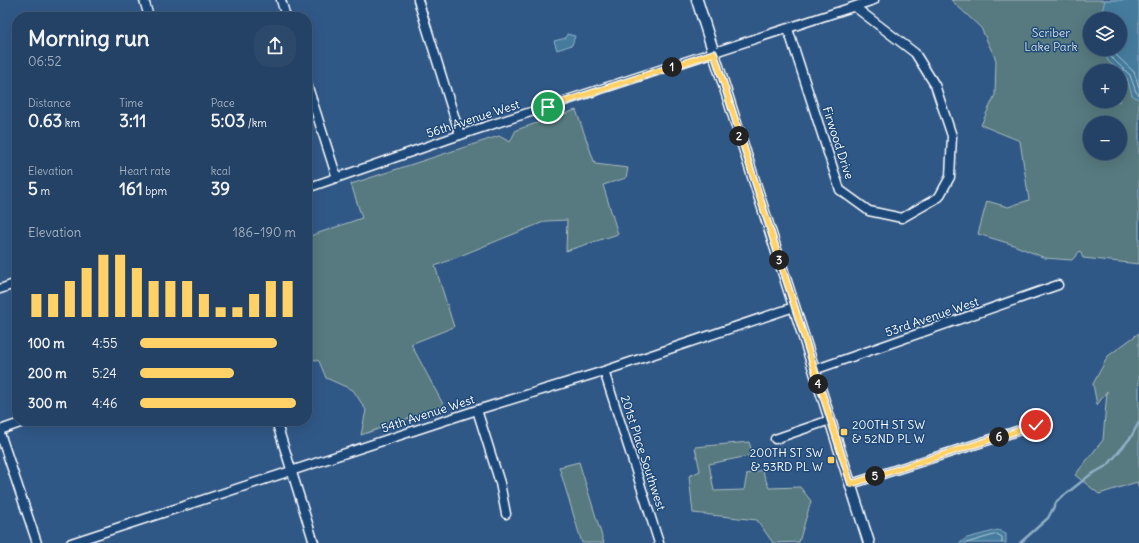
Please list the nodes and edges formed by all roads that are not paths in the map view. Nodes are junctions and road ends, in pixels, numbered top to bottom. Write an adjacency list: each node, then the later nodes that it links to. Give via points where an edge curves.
1 (144, 0): 7 (street)
2 (281, 0): 8 (street)
3 (418, 0): 12 (street)
4 (697, 0): 10 (street)
5 (874, 0): 6 (street, 56th Avenue West)
6 (855, 7): 9 (street, 56th Avenue West); 9 (street, Firwood Drive, via 914,53 935,85 952,136 950,177 939,197 902,218 869,211 840,190)
7 (148, 12)
8 (285, 12)
9 (788, 29): 10 (street, 56th Avenue West)
10 (714, 53): 12 (street, 56th Avenue West); 18 (street)
11 (312, 100): 13 (street)
12 (460, 135): 13 (street, 56th Avenue West)
13 (337, 178): 14 (street, 56th Avenue West)
14 (312, 186)
15 (12, 285): 17 (street)
16 (1058, 285): 19 (street, 53rd Avenue West)
17 (0, 289)
18 (794, 307): 19 (street); 20 (street, 54th Avenue West)
19 (814, 370): 22 (street)
20 (604, 371): 21 (street, 54th Avenue West); 35 (street, 201st Place Southwest)
21 (477, 410): 29 (street, 54th Avenue West); 31 (street, via 500,483)
22 (830, 420): 28 (street); 30 (street)
23 (1036, 425): 30 (street)
24 (12, 426): 26 (street)
25 (278, 426): 29 (street)
26 (0, 430)
27 (0, 433): 32 (street)
28 (775, 439)
29 (292, 470): 33 (street, 54th Avenue West); 34 (street)
30 (851, 484): 36 (street)
31 (506, 514)
32 (37, 543)
33 (71, 543)
34 (314, 543)
35 (659, 543)
36 (869, 543)

